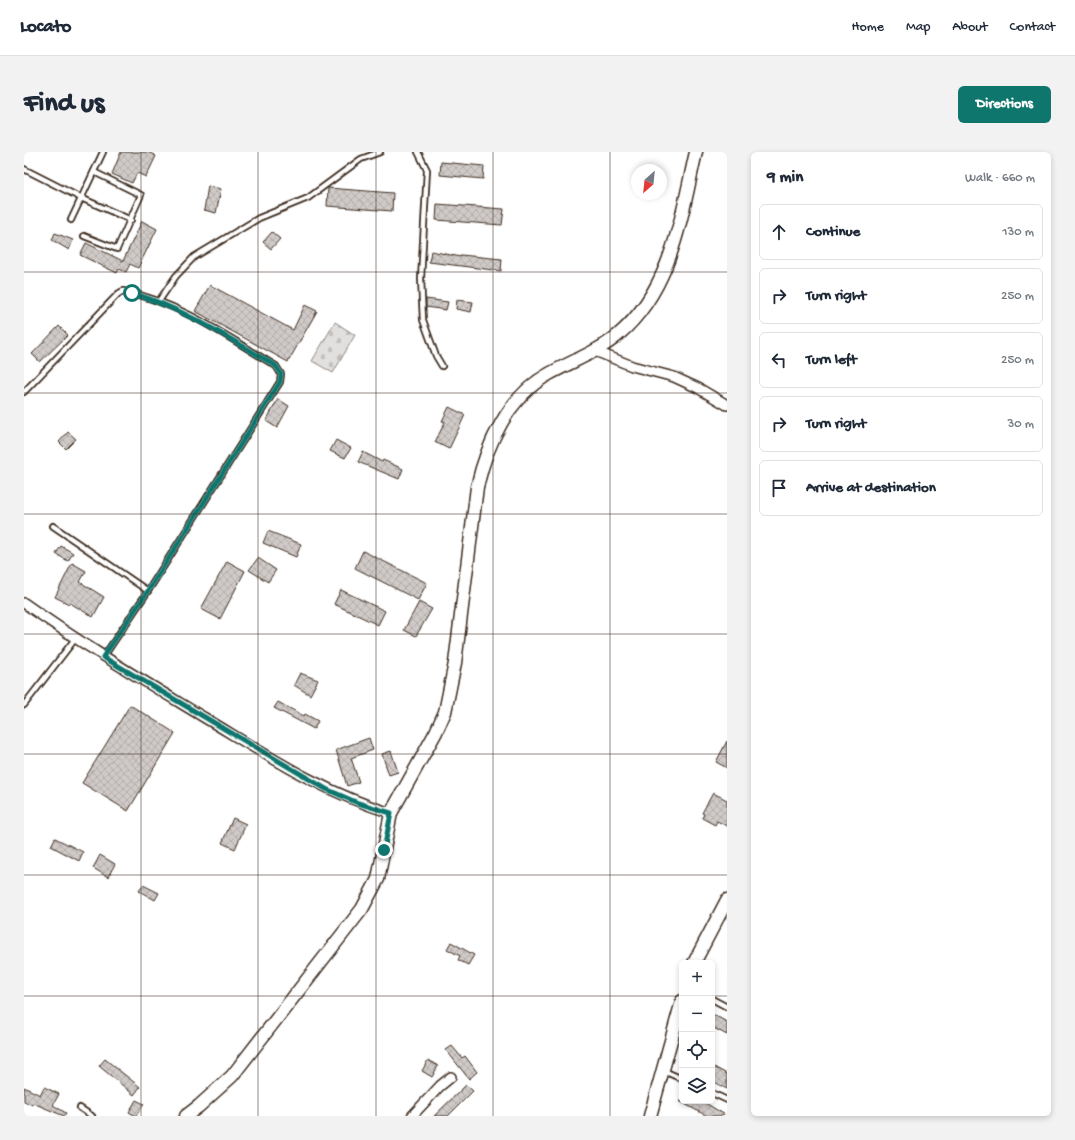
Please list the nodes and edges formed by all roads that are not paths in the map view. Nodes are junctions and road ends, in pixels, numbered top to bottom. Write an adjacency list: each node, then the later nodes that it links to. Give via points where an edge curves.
1 (103, 152): 6 (lane)
2 (380, 152): 11 (lane, via 361,158 308,198 259,218 194,257 176,276)
3 (418, 152): 13 (lane, via 427,170 421,280 423,320)
4 (696, 152): 12 (main road, via 669,262 660,282 640,311 618,335)
5 (24, 169): 7 (lane)
6 (94, 172): 7 (lane); 9 (lane, via 141,195)
7 (81, 198): 8 (lane); 9 (lane)
8 (71, 220)
9 (131, 220): 10 (lane, via 117,249)
10 (84, 236)
11 (159, 301): 14 (lane, via 123,291 118,294); 17 (lane, via 182,311 276,366 281,374 280,382)
12 (595, 351): 15 (street, via 632,366 674,377); 22 (main road, via 530,385 513,404 493,438 477,487 455,663 445,712)
13 (442, 366)
14 (24, 392)
15 (727, 405)
16 (53, 526): 17 (lane)
17 (148, 591): 20 (lane)
18 (24, 603): 19 (street)
19 (74, 639): 20 (street); 21 (lane)
20 (103, 657): 22 (street, via 326,789 358,803)
21 (24, 705)
22 (391, 813): 35 (main road, via 378,879 362,908 232,1076)
23 (727, 900): 24 (main road)
24 (696, 960)
25 (715, 1001): 26 (lane)
26 (727, 1007)
27 (679, 1012): 28 (main road)
28 (663, 1070): 30 (lane); 37 (main road)
29 (451, 1077): 36 (street)
30 (679, 1078)
31 (715, 1094): 32 (lane)
32 (727, 1100)
33 (80, 1108): 34 (lane)
34 (92, 1116)
35 (186, 1116)
36 (412, 1116)
37 (650, 1116)

